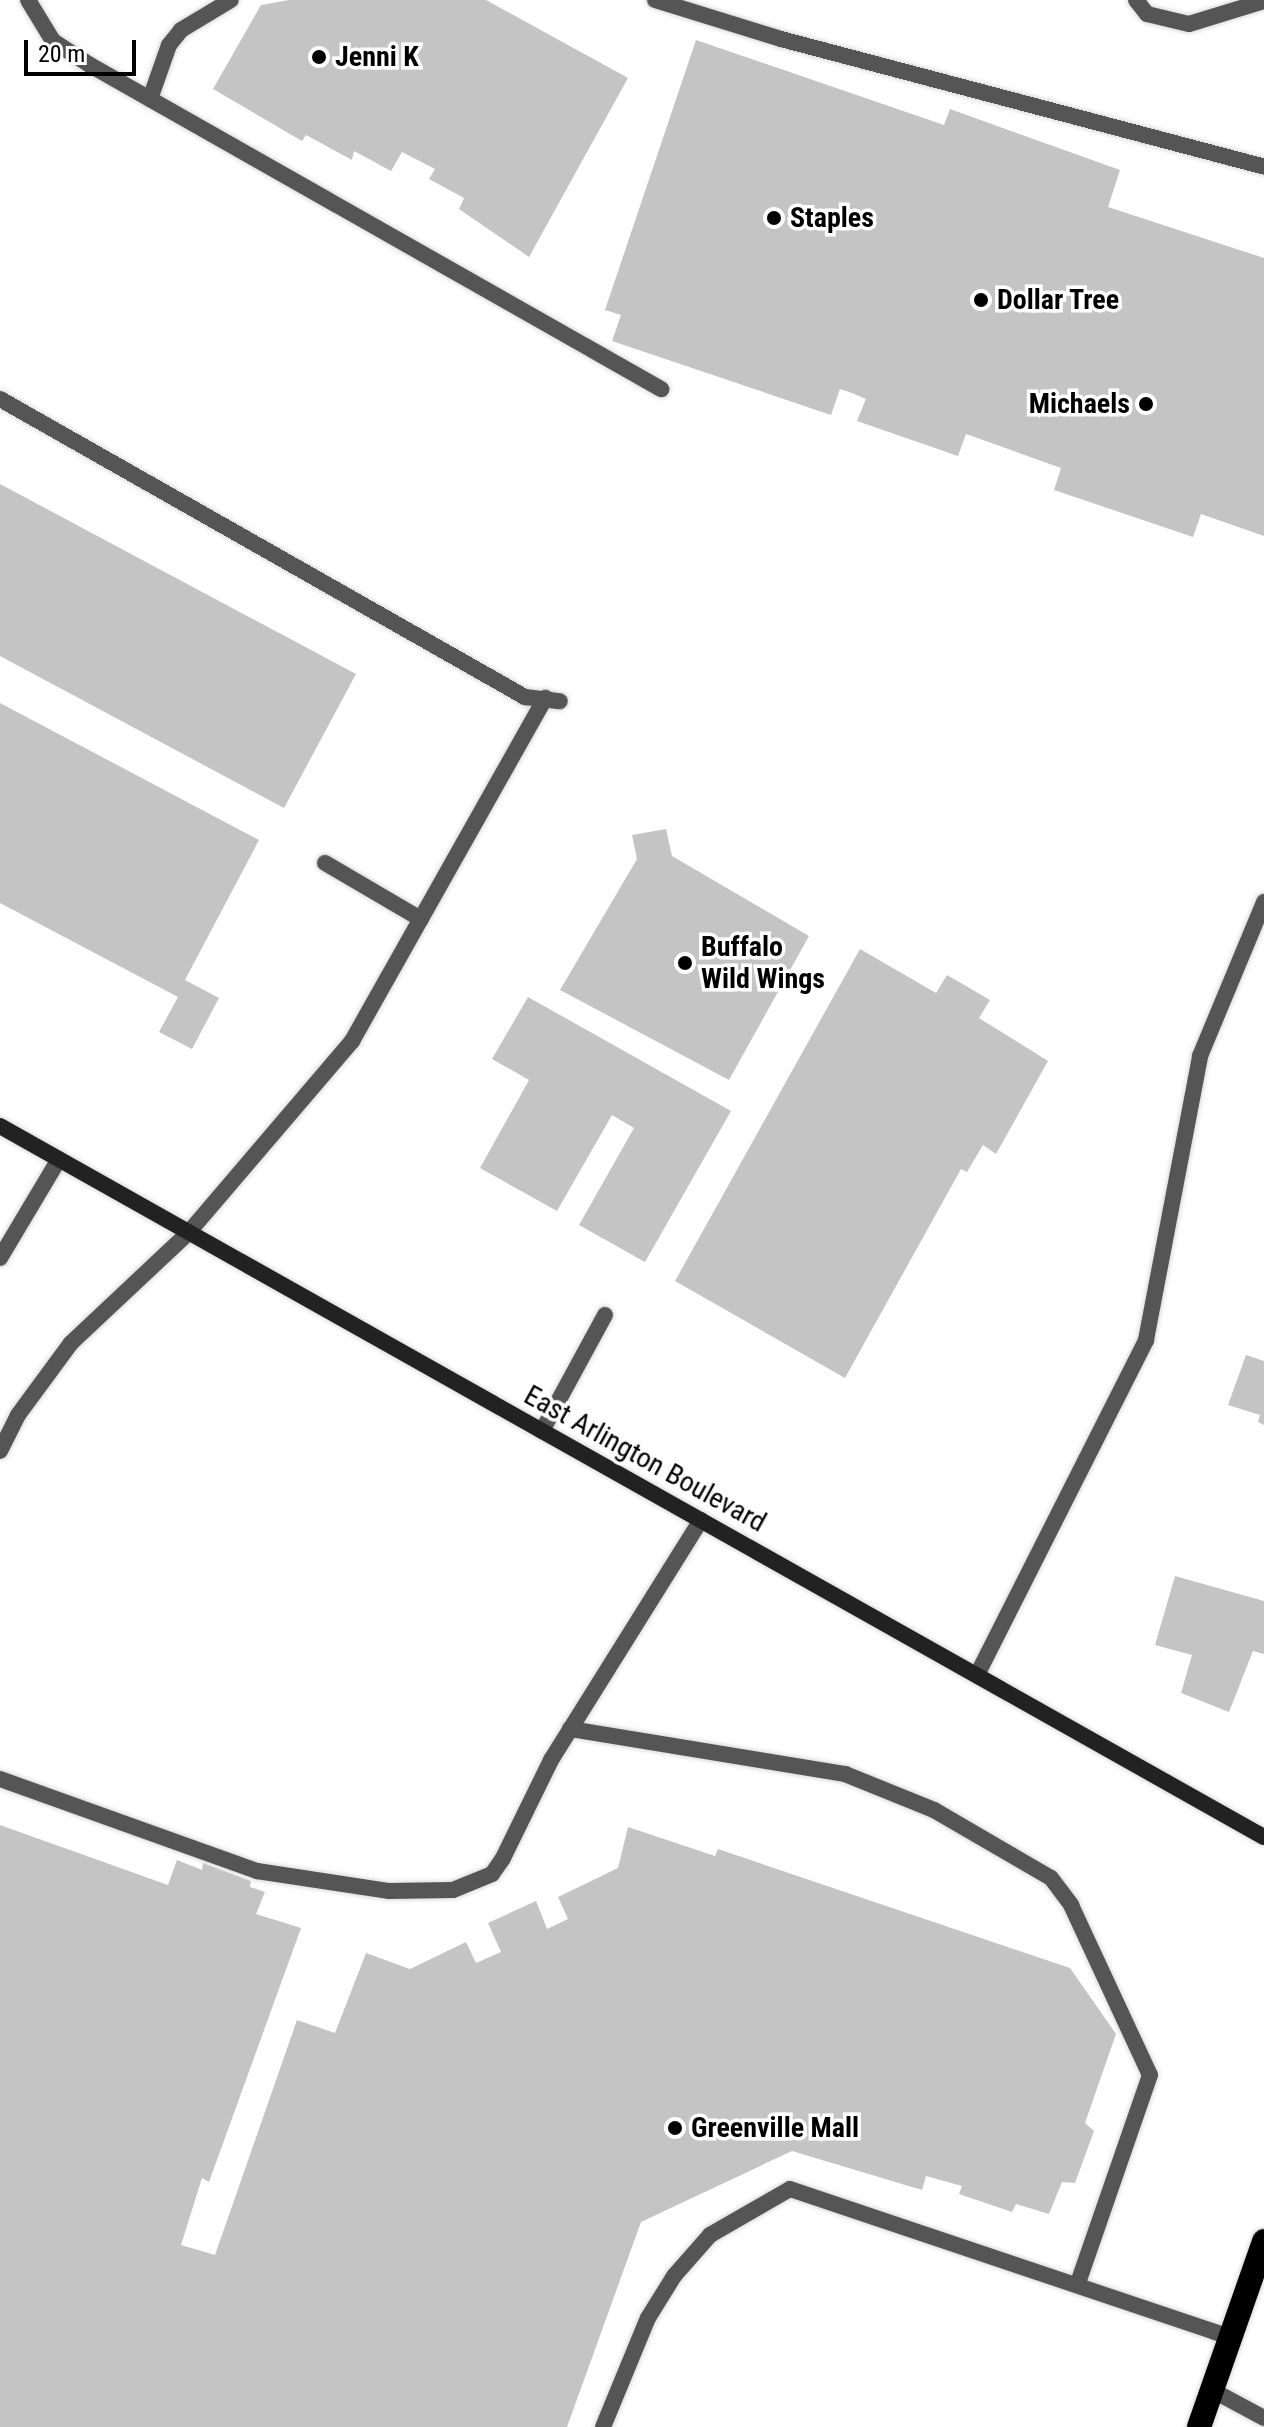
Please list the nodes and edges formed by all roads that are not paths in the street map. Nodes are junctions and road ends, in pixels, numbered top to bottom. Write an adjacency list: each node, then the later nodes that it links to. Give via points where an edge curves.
1 (28, 0): 6 (lane, via 53,41)
2 (231, 0): 6 (lane, via 181,30 169,45)
3 (655, 0): 7 (lane, via 781,39)
4 (1136, 0): 5 (lane, via 1147,14 1189,24)
5 (1264, 1)
6 (150, 99): 8 (lane)
7 (1264, 167)
8 (661, 389)
9 (0, 399): 12 (lane, via 525,697 552,700)
10 (325, 863): 12 (lane)
11 (1264, 902): 21 (lane, via 1200,1056 1146,1340)
12 (421, 919): 15 (lane, via 352,1041)
13 (0, 1126): 14 (main road, East Arlington Boulevard)
14 (59, 1159): 15 (main road, East Arlington Boulevard); 16 (lane)
15 (189, 1232): 18 (main road, East Arlington Boulevard); 19 (lane, via 71,1343 18,1415)
16 (0, 1258)
17 (605, 1315): 18 (lane)
18 (542, 1431): 20 (main road, East Arlington Boulevard)
19 (0, 1451)
20 (701, 1520): 21 (main road, East Arlington Boulevard); 22 (lane)
21 (977, 1675): 24 (main road, East Arlington Boulevard)
22 (570, 1729): 23 (lane, via 492,1874 453,1890 423,1894 257,1871); 26 (lane, via 845,1774 934,1810 1057,1884 1150,2075)
23 (0, 1779)
24 (1264, 1837)
25 (1264, 2241): 27 (highway)
26 (1078, 2283): 27 (lane); 30 (lane, via 804,2191 779,2192 710,2235 674,2276 648,2318)
27 (1231, 2337): 28 (highway)
28 (1212, 2390): 29 (lane); 31 (highway)
29 (1264, 2418)
30 (603, 2427)
31 (1199, 2427)

